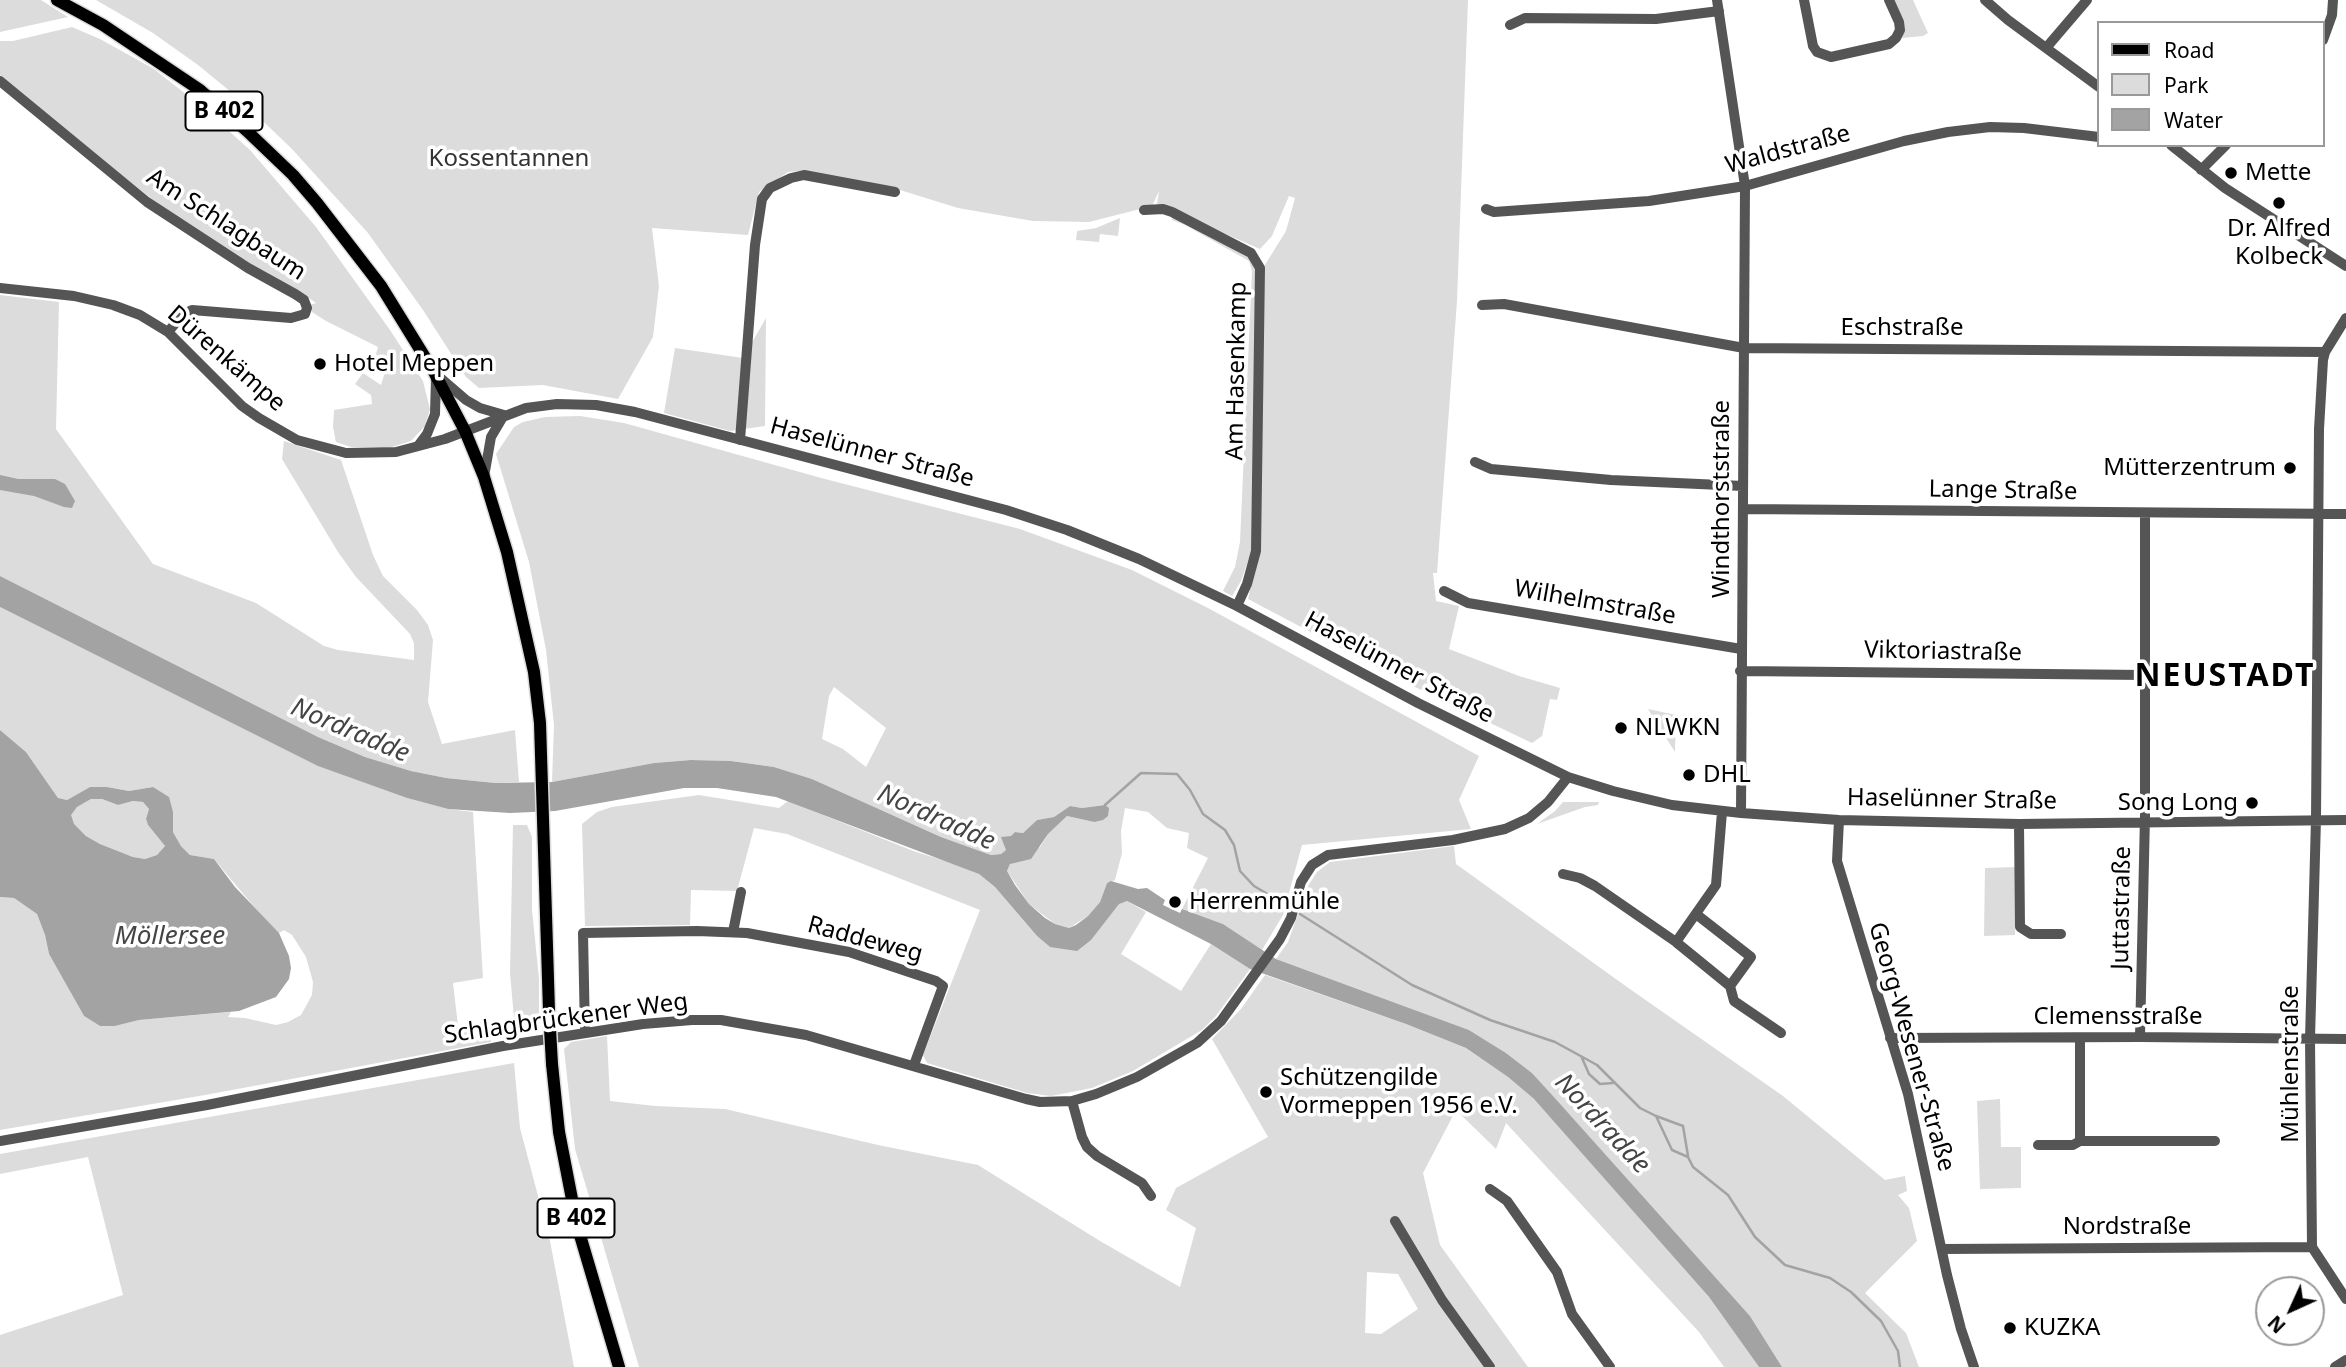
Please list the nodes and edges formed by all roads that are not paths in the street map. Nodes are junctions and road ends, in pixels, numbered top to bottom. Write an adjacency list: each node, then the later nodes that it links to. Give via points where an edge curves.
1 (57, 0): 29 (main road, B 402, via 200,90 293,175 365,264)
2 (1717, 0): 8 (street, Windthorststraße)
3 (1804, 0): 4 (street, via 1813,46 1831,57 1889,44 1896,38 1899,22)
4 (1889, 0)
5 (1985, 0): 11 (street)
6 (2087, 0): 11 (street)
7 (2333, 0): 10 (street)
8 (1719, 12): 9 (street, via 1656,19 1525,18); 18 (street, Windthorststraße)
9 (1510, 24)
10 (2325, 34)
11 (2046, 47): 13 (street)
12 (0, 81): 26 (street, Am Schlagbaum, via 147,202 295,293 307,309 291,318 192,310)
13 (2098, 86)
14 (2098, 136): 18 (street, Waldstraße, via 1990,127 1948,132)
15 (2173, 147): 17 (street)
16 (2224, 147): 17 (street)
17 (2202, 170): 22 (street)
18 (1745, 186): 20 (street, Waldstraße, via 1649,201); 27 (street, Windthorststraße)
19 (895, 192): 32 (street, via 804,175 770,188 762,199)
20 (1486, 209)
21 (1144, 210): 42 (street, Am Hasenkamp, via 1172,212 1251,253 1259,268 1256,551)
22 (2346, 266)
23 (0, 288): 26 (street, Dürenkämpe, via 113,305)
24 (1482, 305): 27 (street, Eschstraße, via 1504,304)
25 (2346, 318): 28 (street)
26 (168, 332): 33 (street, Dürenkämpe, via 242,406 297,440 346,453 396,452)
27 (1744, 348): 28 (street, Eschstraße); 36 (street, Windthorststraße)
28 (2325, 352): 40 (street, Mühlenstraße)
29 (435, 375): 30 (street, via 466,400); 31 (main road, B 402); 33 (street, via 435,414)
30 (504, 415): 31 (street, Haselünner Straße); 32 (street, Haselünner Straße, via 557,404 596,405); 35 (street, via 490,442)
31 (465, 431): 33 (street, Dürenkämpe); 35 (main road, B 402)
32 (740, 440): 42 (street, Haselünner Straße, via 1006,510 1139,559)
33 (418, 446)
34 (1475, 462): 36 (street, via 1491,469 1585,478)
35 (484, 477): 81 (main road, B 402, bridge, via 510,563 541,723 548,1011 559,1132 578,1225)
36 (1743, 486): 37 (street, Windthorststraße)
37 (1743, 509): 38 (street, Lange Straße); 43 (street, Windthorststraße)
38 (2145, 514): 40 (street, Lange Straße); 45 (street, Juttastraße)
39 (2346, 514): 40 (street, Lange Straße)
40 (2319, 515): 49 (street, Mühlenstraße)
41 (1444, 591): 43 (street, Wilhelmstraße, via 1468,603)
42 (1237, 606): 46 (street, Haselünner Straße)
43 (1741, 649): 44 (street, Windthorststraße)
44 (1741, 671): 45 (street, Viktoriastraße); 48 (street, Windthorststraße)
45 (2145, 675): 52 (street, Juttastraße)
46 (1568, 777): 47 (street, Haselünner Straße, via 1660,802); 69 (street, Schlagbrückener Weg, via 1530,818 1506,829 1328,855 1312,864 1280,939 1221,1021 1197,1043 1136,1077)
47 (1722, 812): 48 (street, Haselünner Straße); 56 (street, via 1717,885)
48 (1741, 813): 50 (street, Haselünner Straße)
49 (2316, 819): 51 (street, Haselünner Straße); 52 (street, Haselünner Straße); 66 (street, Mühlenstraße)
50 (1839, 820): 53 (street, Haselünner Straße); 64 (street, Georg-Wesener-Straße, via 1837,861)
51 (2346, 820)
52 (2145, 822): 53 (street, Haselünner Straße); 63 (street, Juttastraße)
53 (2019, 824): 58 (street, via 2020,927 2031,934)
54 (1563, 874): 59 (street, via 1595,886)
55 (741, 892): 57 (street)
56 (1696, 914): 59 (street); 60 (street, via 1751,957)
57 (733, 932): 62 (street, Raddeweg, via 583,933); 68 (street, Raddeweg, via 849,952 943,986)
58 (2061, 934)
59 (1676, 942): 60 (street)
60 (1730, 986): 61 (street, via 1734,1001)
61 (1781, 1032)
62 (585, 1033): 68 (street, Schlagbrückener Weg, via 667,1021 721,1020 806,1035); 70 (street, Schlagbrückener Weg)
63 (2140, 1037): 65 (street, Clemensstraße); 66 (street, Clemensstraße)
64 (1890, 1038): 65 (street, Clemensstraße); 78 (street, Georg-Wesener-Straße, via 1920,1145)
65 (2080, 1039): 71 (street)
66 (2311, 1039): 67 (street, Clemensstraße); 77 (street, Mühlenstraße)
67 (2346, 1039)
68 (914, 1065): 69 (street, Schlagbrückener Weg, via 1026,1100)
69 (1072, 1101): 75 (street, via 1087,1147 1142,1183)
70 (0, 1141)
71 (2080, 1141): 72 (street); 73 (street)
72 (2215, 1141)
73 (2038, 1145)
74 (1490, 1189): 83 (street, via 1507,1201 1557,1272 1572,1314)
75 (1151, 1196)
76 (1395, 1221): 82 (street, via 1442,1300)
77 (2312, 1247): 78 (street, Nordstraße); 79 (street)
78 (1942, 1249): 84 (street, Georg-Wesener-Straße)
79 (2346, 1299)
80 (2346, 1360): 85 (street)
81 (619, 1367)
82 (1490, 1367)
83 (1610, 1367)
84 (1974, 1367)
85 (2335, 1367)

